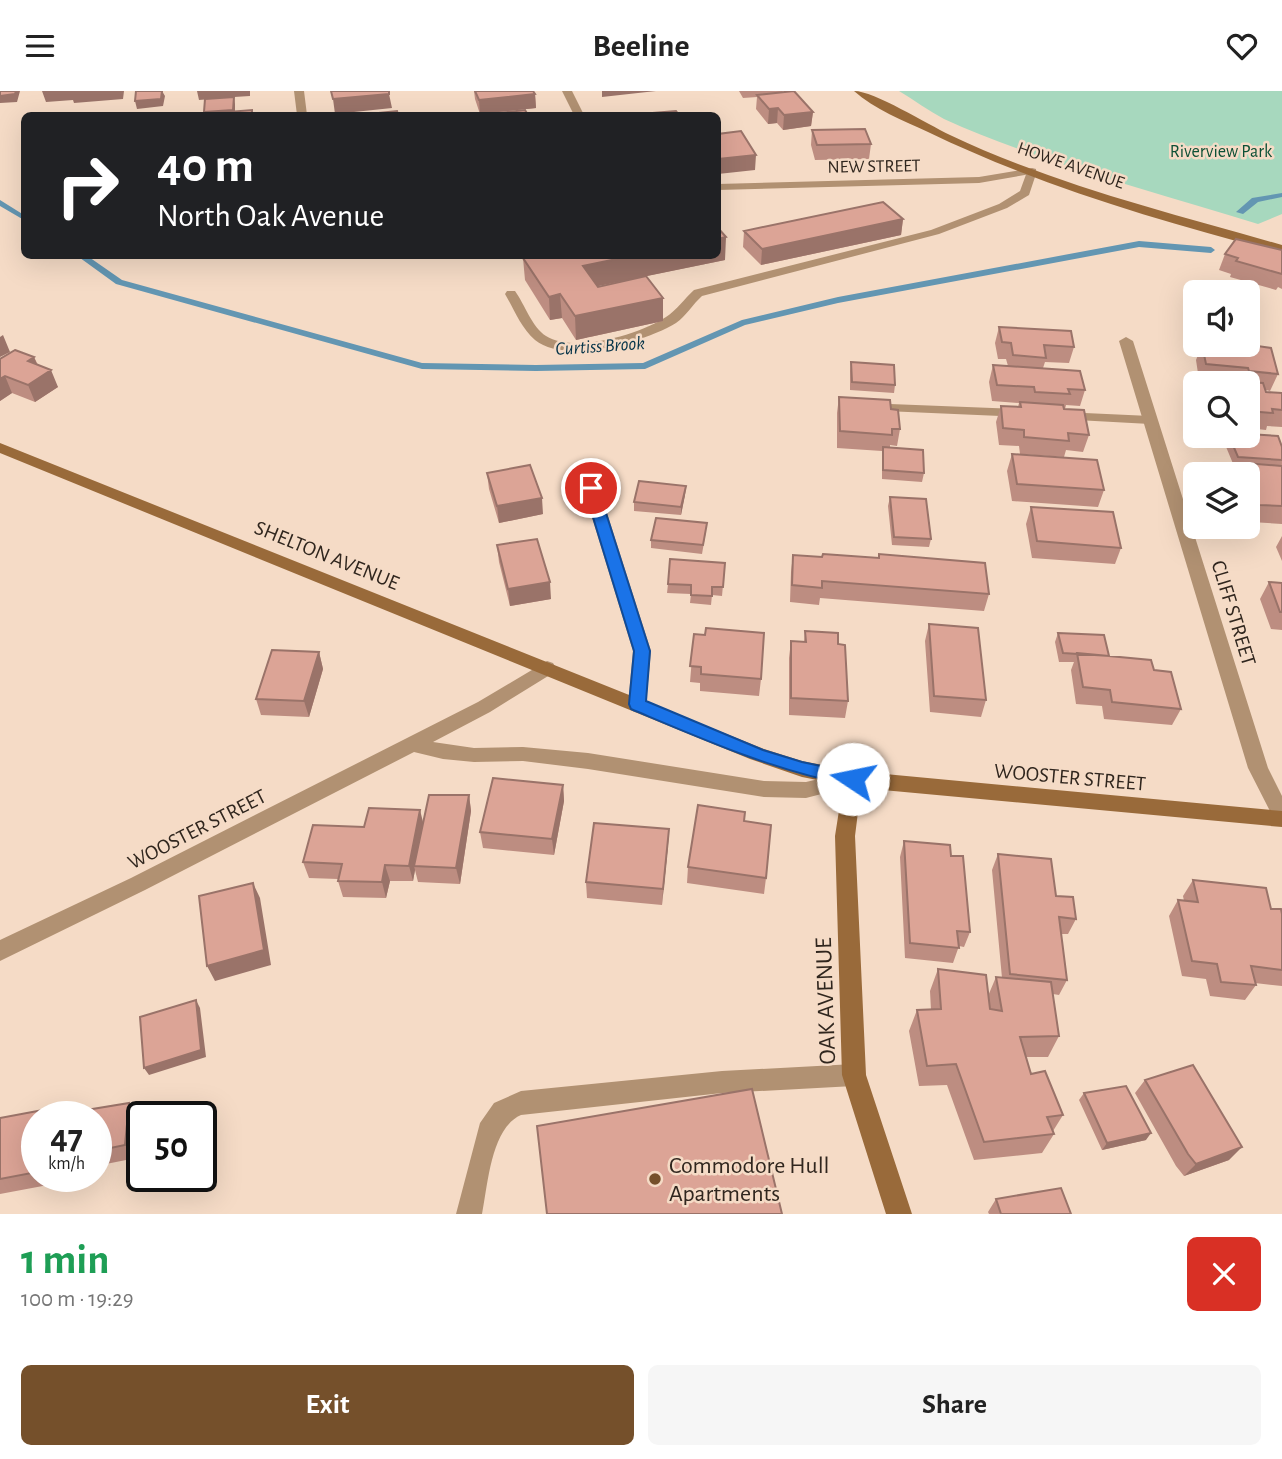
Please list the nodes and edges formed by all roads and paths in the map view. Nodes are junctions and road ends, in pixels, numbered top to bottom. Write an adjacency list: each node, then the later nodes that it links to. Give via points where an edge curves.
1 (299, 91): 4 (street)
2 (567, 91): 5 (street)
3 (859, 91): 6 (main road, HOWE AVENUE, via 921,125)
4 (302, 112)
5 (578, 112)
6 (1032, 171): 7 (street, NEW STREET, via 979,180); 8 (main road, HOWE AVENUE); 9 (street, via 1025,193 1003,206 936,232 698,293 662,325 599,345 574,348 552,345 538,337)
7 (721, 187)
8 (1282, 249)
9 (511, 294)
10 (1126, 341): 12 (street, CLIFF STREET)
11 (890, 408): 12 (street)
12 (1150, 420): 19 (street, CLIFF STREET, via 1258,768)
13 (0, 448): 15 (main road, SHELTON AVENUE)
14 (591, 488): 16 (street, via 642,651)
15 (547, 668): 16 (main road, SHELTON AVENUE); 17 (street, WOOSTER STREET, via 518,689)
16 (637, 704): 18 (main road, WOOSTER STREET, via 757,754)
17 (413, 744): 18 (street, WOOSTER STREET, via 443,752 588,761 764,789 806,790); 20 (street, WOOSTER STREET)
18 (853, 779): 19 (main road, WOOSTER STREET); 21 (main road, OAK AVENUE, via 845,836)
19 (1282, 817)
20 (0, 951)
21 (855, 1075): 22 (street, via 722,1082 521,1103 502,1111 488,1131); 23 (main road, OAK AVENUE)
22 (469, 1214)
23 (899, 1214)

